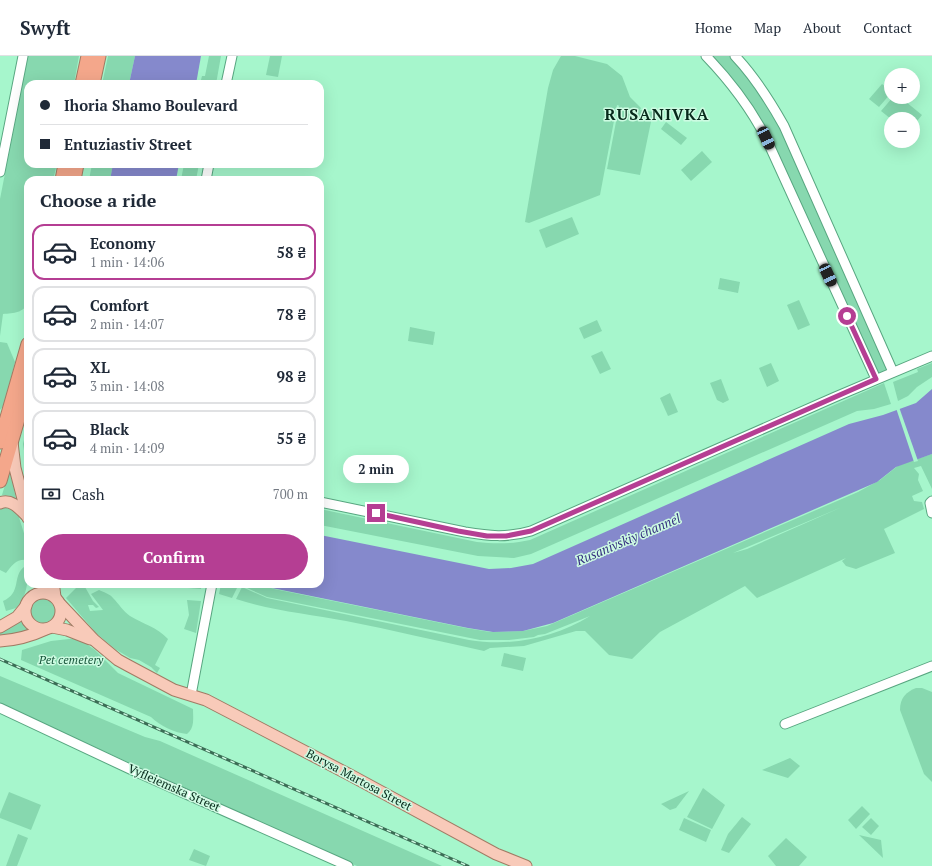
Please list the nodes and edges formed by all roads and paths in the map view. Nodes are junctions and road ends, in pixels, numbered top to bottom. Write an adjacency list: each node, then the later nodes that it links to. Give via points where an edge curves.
1 (23, 56): 10 (street)
2 (88, 56): 7 (highway)
3 (99, 56): 8 (highway)
4 (232, 56): 9 (street)
5 (706, 56): 14 (street, via 755,117)
6 (735, 56): 12 (street, via 758,83 784,126)
7 (83, 80)
8 (94, 80)
9 (227, 80)
10 (0, 172)
11 (932, 356): 12 (street)
12 (893, 372): 14 (street)
13 (24, 373): 15 (highway)
14 (876, 379): 22 (street, via 517,535 487,536)
15 (22, 387): 16 (main road); 17 (highway)
16 (0, 416)
17 (6, 442): 18 (highway); 19 (main road)
18 (0, 481)
19 (24, 501)
20 (931, 502): 24 (street)
21 (0, 503): 23 (main road, via 10,502)
22 (324, 503)
23 (24, 513)
24 (932, 513)
25 (33, 588): 29 (main road)
26 (54, 588): 28 (main road)
27 (211, 588): 35 (street)
28 (57, 600): 29 (main road, via 40,593); 31 (main road, via 61,609 59,620); 32 (main road, Borysa Martosa Street)
29 (28, 602): 30 (main road, via 17,617); 31 (main road, via 25,612 30,623 40,629)
30 (0, 627)
31 (49, 628): 32 (main road, Borysa Martosa Street, via 67,630); 33 (main road, via 20,639)
32 (94, 640): 35 (main road, Borysa Martosa Street, via 129,666 174,690)
33 (0, 641)
34 (932, 666): 37 (street)
35 (191, 695): 39 (main road, Borysa Martosa Street, via 234,714 496,854)
36 (0, 708): 38 (street, Vyfleiemska Street)
37 (785, 724)
38 (348, 866)
39 (526, 866)

